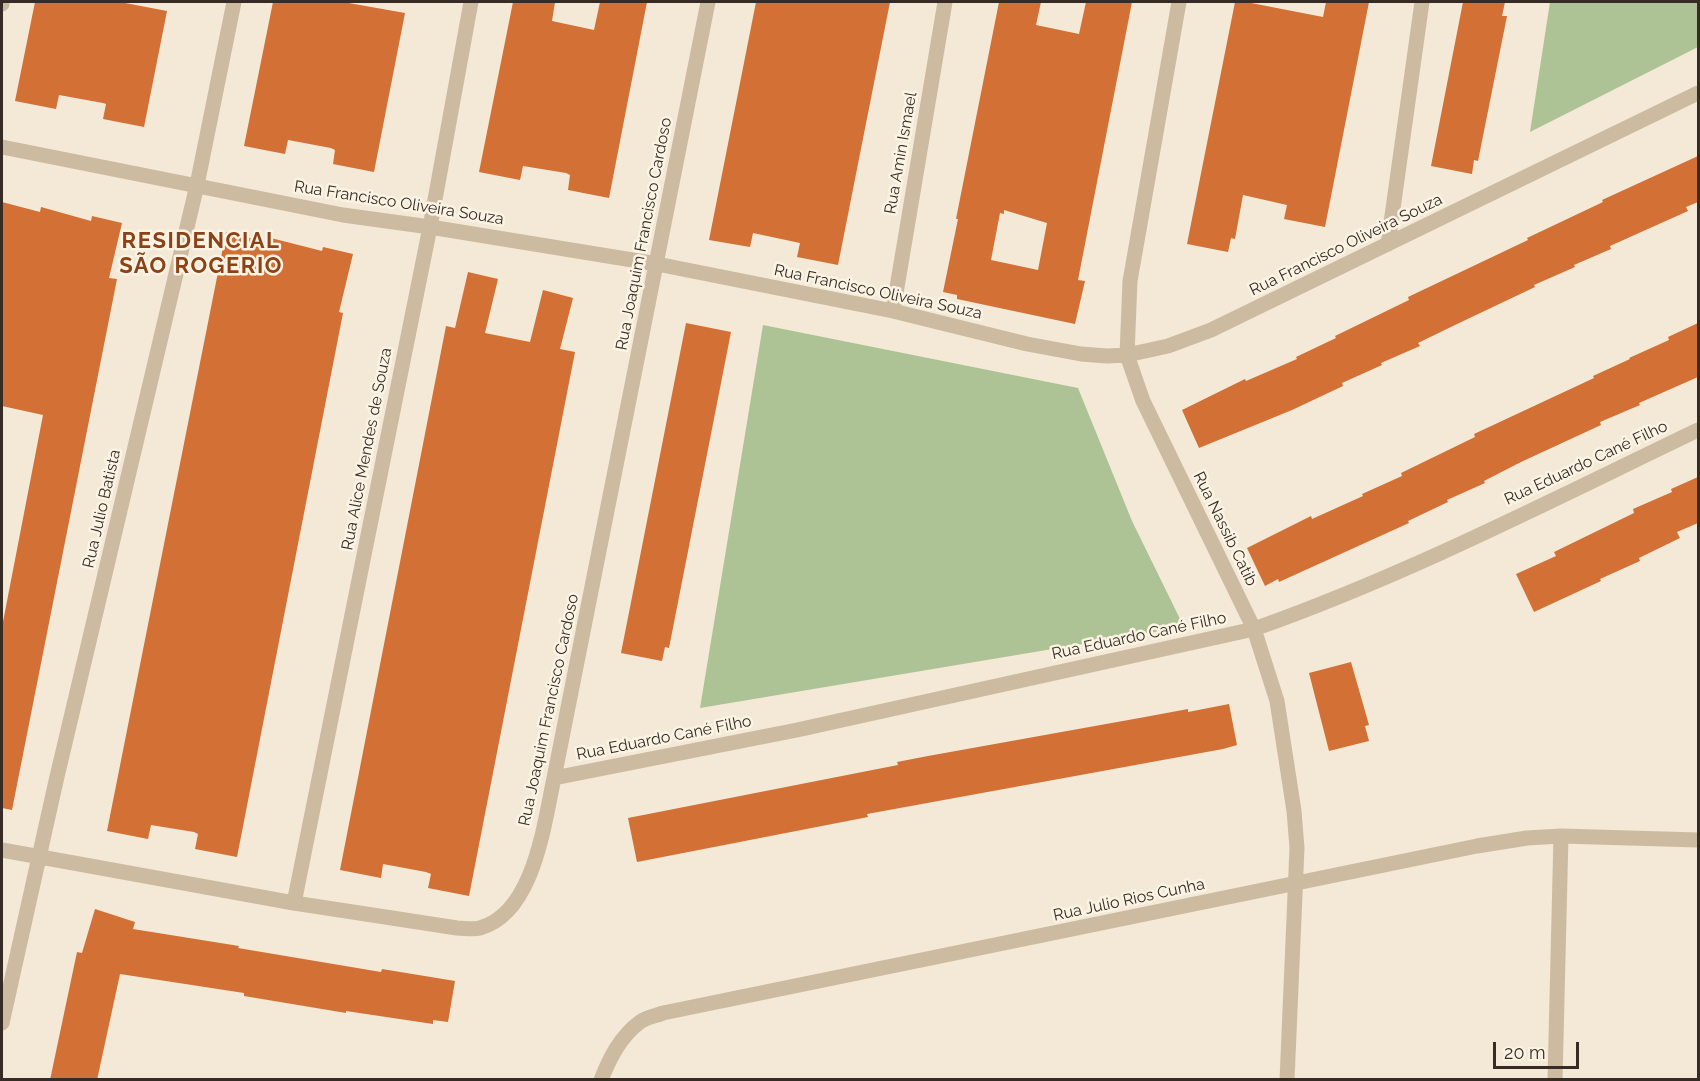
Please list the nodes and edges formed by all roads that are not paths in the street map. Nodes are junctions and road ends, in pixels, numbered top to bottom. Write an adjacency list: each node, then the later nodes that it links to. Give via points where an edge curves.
1 (234, 2): 9 (street, Rua Julio Batista)
2 (471, 2): 10 (street, Rua Alice Mendes de Souza)
3 (708, 2): 12 (street, Rua Joaquim Francisco Cardoso)
4 (945, 2): 13 (street, Rua Amin Ismael)
5 (1179, 2): 14 (street, Rua Nassib Catib, via 1130,281)
6 (1422, 2): 11 (street)
7 (1698, 93): 11 (street, Rua Francisco Oliveira Souza)
8 (2, 147): 9 (street, Rua Francisco Oliveira Souza)
9 (197, 185): 10 (street, Rua Francisco Oliveira Souza, via 343,215); 21 (street, Rua Julio Batista)
10 (430, 226): 12 (street, Rua Francisco Oliveira Souza); 23 (street, Rua Alice Mendes de Souza)
11 (1388, 244): 14 (street, Rua Francisco Oliveira Souza, via 1211,330 1168,346)
12 (657, 264): 13 (street, Rua Francisco Oliveira Souza); 17 (street, Rua Joaquim Francisco Cardoso)
13 (892, 311): 14 (street, Rua Francisco Oliveira Souza, via 1027,344 1082,354)
14 (1127, 355): 16 (street, Rua Nassib Catib, via 1143,401)
15 (1698, 430): 16 (street, Rua Eduardo Cané Filho, via 1394,575)
16 (1254, 629): 17 (street, Rua Eduardo Cané Filho, via 797,730); 22 (street, Rua Nassib Catib, via 1277,701 1288,764 1297,848)
17 (554, 778): 23 (street, Rua Joaquim Francisco Cardoso, via 532,870 517,899 493,922 478,929 457,928)
18 (1562, 836): 19 (street, Rua Julio Rios Cunha); 22 (street, Rua Julio Rios Cunha, via 1477,846); 27 (street)
19 (1698, 840)
20 (2, 850): 21 (street, Rua Joaquim Francisco Cardoso)
21 (39, 856): 23 (street, Rua Joaquim Francisco Cardoso); 24 (street, Rua Julio Batista)
22 (1295, 885): 25 (street, Rua Julio Rios Cunha, via 663,1013 642,1020 615,1048); 26 (street, Rua Nassib Catib)
23 (294, 903)
24 (2, 1023)
25 (601, 1080)
26 (1287, 1080)
27 (1555, 1080)

